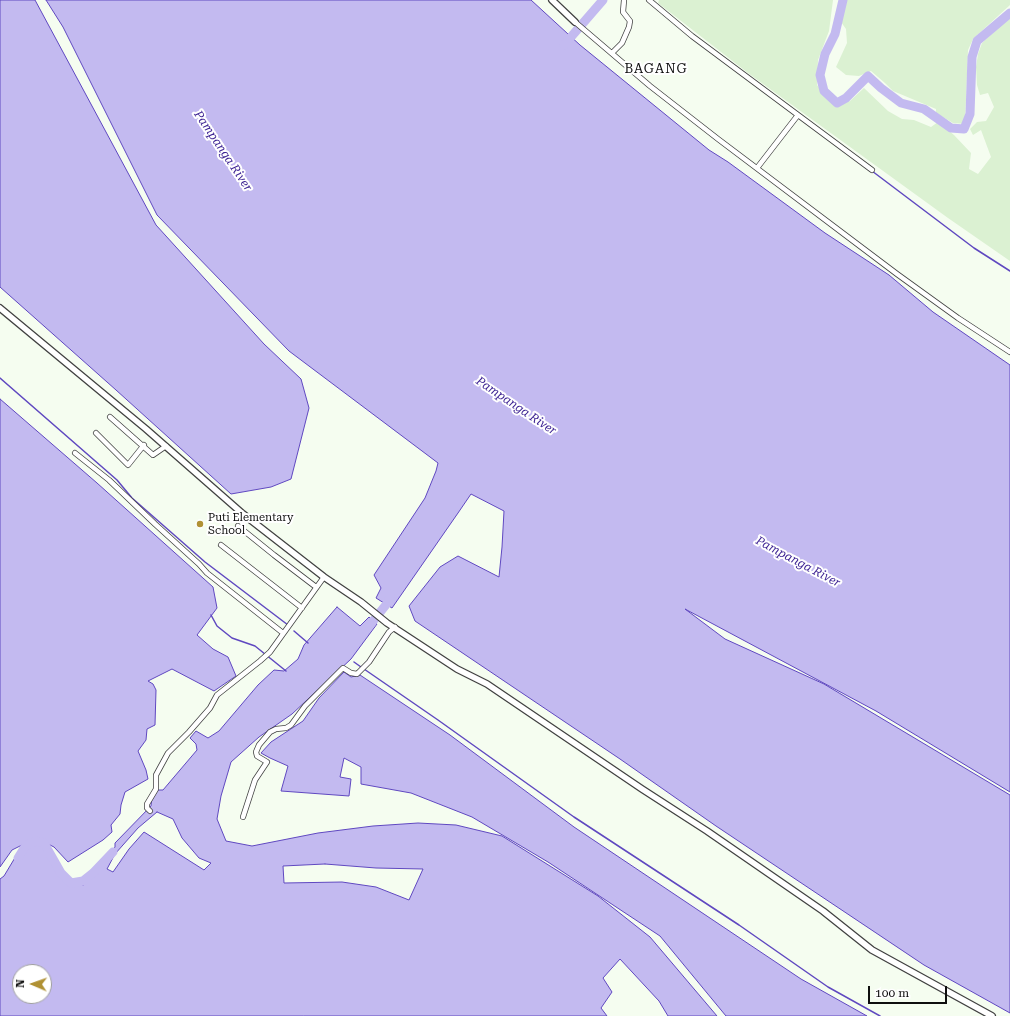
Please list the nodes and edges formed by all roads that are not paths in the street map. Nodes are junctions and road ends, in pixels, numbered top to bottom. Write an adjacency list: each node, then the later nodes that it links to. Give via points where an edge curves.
1 (552, 0): 4 (street)
2 (624, 0): 5 (street, via 624,12 630,21 629,27 622,43)
3 (649, 0): 6 (street)
4 (575, 22): 5 (street)
5 (612, 53): 7 (street, via 650,86)
6 (796, 117): 7 (street); 8 (street)
7 (757, 168): 10 (street, via 897,274)
8 (872, 170)
9 (0, 308): 14 (street)
10 (1010, 352)
11 (110, 417): 13 (street)
12 (96, 433): 13 (street, via 128,465)
13 (144, 445): 14 (street, via 153,455)
14 (166, 446): 18 (street, via 243,514)
15 (75, 453): 22 (street, via 109,480 207,573)
16 (238, 526): 19 (street)
17 (220, 545): 20 (street)
18 (324, 577): 19 (street); 21 (street)
19 (316, 587): 20 (street)
20 (302, 608): 22 (street)
21 (394, 628): 24 (street, via 358,674 343,668 305,706 291,725 270,732 259,745 257,756 267,762 255,780); 25 (street, via 457,669 487,684 707,831 823,911 872,950)
22 (284, 633): 23 (street, via 260,662 217,695 210,708 168,753 156,774 157,786 147,804)
23 (149, 809)
24 (243, 818)
25 (992, 1016)

